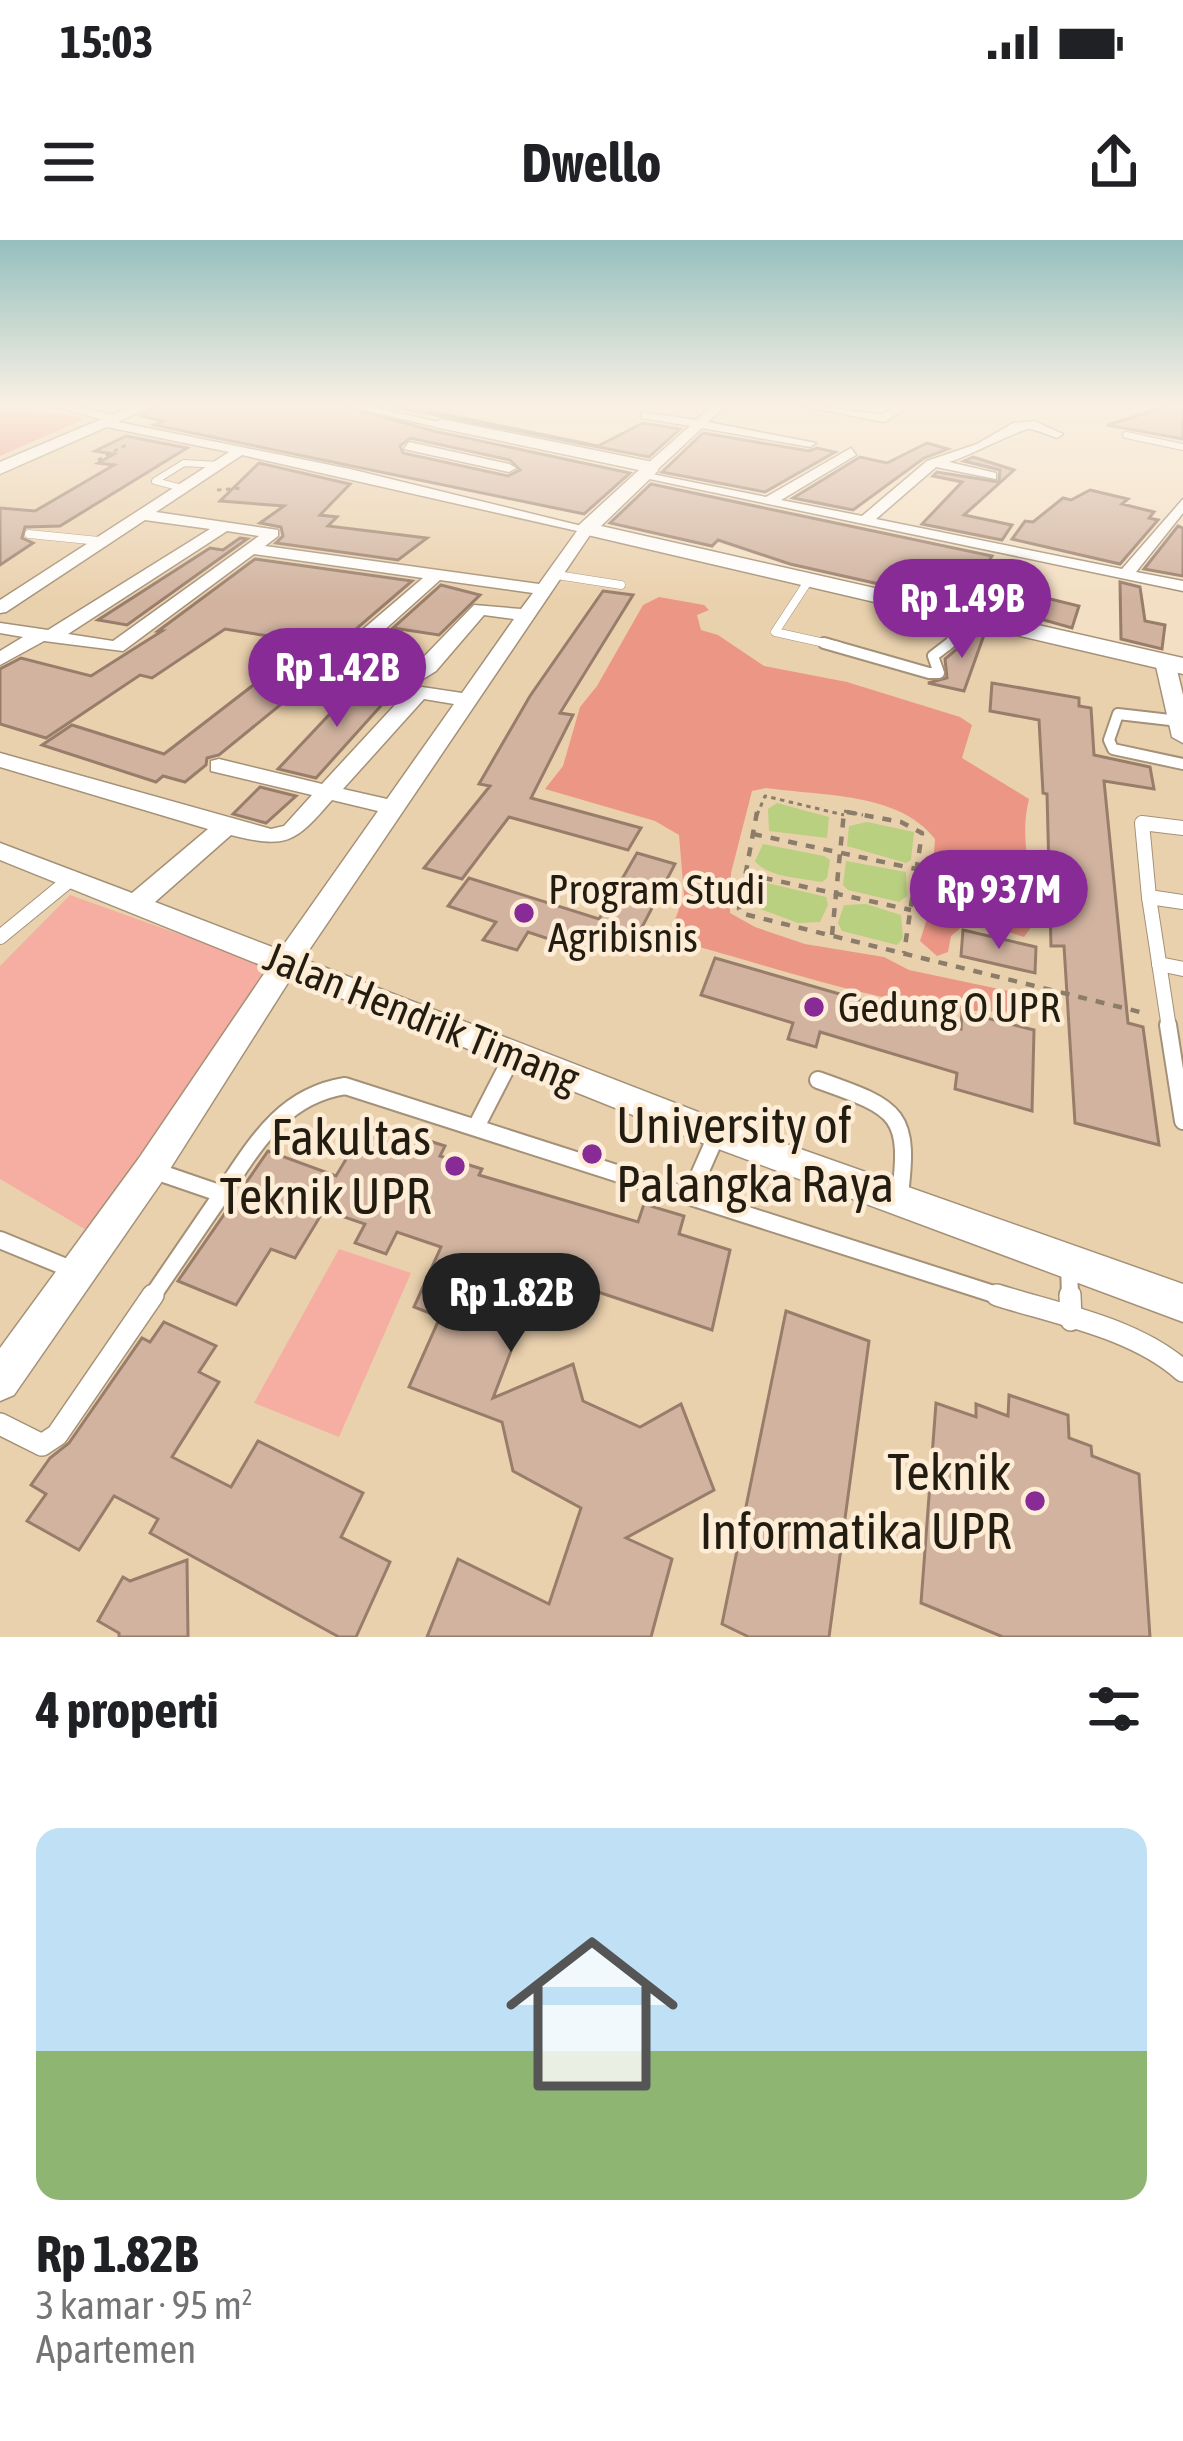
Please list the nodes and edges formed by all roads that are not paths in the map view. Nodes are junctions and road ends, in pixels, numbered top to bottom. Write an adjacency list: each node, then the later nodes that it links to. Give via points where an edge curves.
1 (173, 470): 12 (lane, via 155,482)
2 (210, 470): 12 (street)
3 (335, 470): 11 (street)
4 (378, 470): 11 (street)
5 (643, 470): 9 (street)
6 (820, 470): 13 (street)
7 (926, 470): 16 (street)
8 (964, 470): 10 (street)
9 (647, 471): 13 (street); 18 (street)
10 (992, 476)
11 (367, 477): 18 (street)
12 (182, 488): 15 (street)
13 (770, 500): 16 (street)
14 (1183, 503): 22 (street)
15 (142, 515): 17 (street); 20 (street)
16 (866, 520): 22 (street)
17 (226, 525): 21 (street, via 273,531); 34 (street)
18 (586, 529): 24 (street); 25 (street)
19 (29, 534): 20 (lane)
20 (99, 541): 29 (street)
21 (249, 549): 23 (street); 34 (street, via 124,644)
22 (1125, 574): 28 (street)
23 (436, 575): 26 (street); 35 (street, via 348,655 356,664 416,675)
24 (809, 580): 31 (street); 31 (lane, via 776,632 929,674 939,673 933,656 947,648)
25 (552, 582): 26 (street); 27 (lane); 32 (street)
26 (500, 583): 30 (street)
27 (621, 585)
28 (1183, 586)
29 (0, 608)
30 (480, 609): 32 (street); 35 (street)
31 (963, 615): 37 (street)
32 (530, 616): 35 (street)
33 (0, 628): 34 (street)
34 (46, 635): 36 (street)
35 (476, 648): 38 (street)
36 (0, 659)
37 (1174, 663): 39 (street)
38 (468, 700): 43 (street, via 413,697); 44 (street)
39 (1181, 729): 41 (lane, via 1118,714 1109,740 1124,754)
40 (0, 760): 45 (street)
41 (1183, 764)
42 (219, 766): 43 (street)
43 (328, 795): 44 (street); 45 (street, via 283,835)
44 (394, 808): 53 (street)
45 (226, 826): 51 (street)
46 (1183, 827): 49 (lane, via 1142,823)
47 (0, 851): 48 (street, Jalan Hendrik Timang)
48 (71, 878): 51 (street, Jalan Hendrik Timang); 52 (lane)
49 (1149, 897): 50 (lane); 54 (lane)
50 (1183, 902)
51 (136, 904): 53 (street, Jalan Hendrik Timang)
52 (0, 937)
53 (287, 964): 56 (street, Jalan Hendrik Timang); 62 (street)
54 (1159, 964): 55 (lane); 57 (lane)
55 (1183, 969)
56 (514, 1053): 60 (lane); 61 (street, Jalan Hendrik Timang)
57 (1179, 1063): 59 (lane)
58 (818, 1080): 65 (lane, via 874,1100 900,1120 908,1144)
59 (1182, 1110)
60 (476, 1126): 63 (lane); 64 (lane, via 345,1086 319,1087 286,1105)
61 (717, 1134): 63 (lane); 65 (street, Jalan Hendrik Timang)
62 (151, 1169): 64 (lane); 68 (street)
63 (691, 1193): 70 (lane)
64 (222, 1194): 73 (lane, via 57,1435 42,1444)
65 (899, 1202): 67 (street, Jalan Hendrik Timang)
66 (0, 1240): 68 (lane)
67 (1069, 1262): 69 (street, Jalan Hendrik Timang); 70 (lane)
68 (76, 1271): 72 (street)
69 (1183, 1303)
70 (1071, 1320): 71 (lane, via 1166,1354)
71 (1183, 1371)
72 (0, 1381)
73 (0, 1424)

